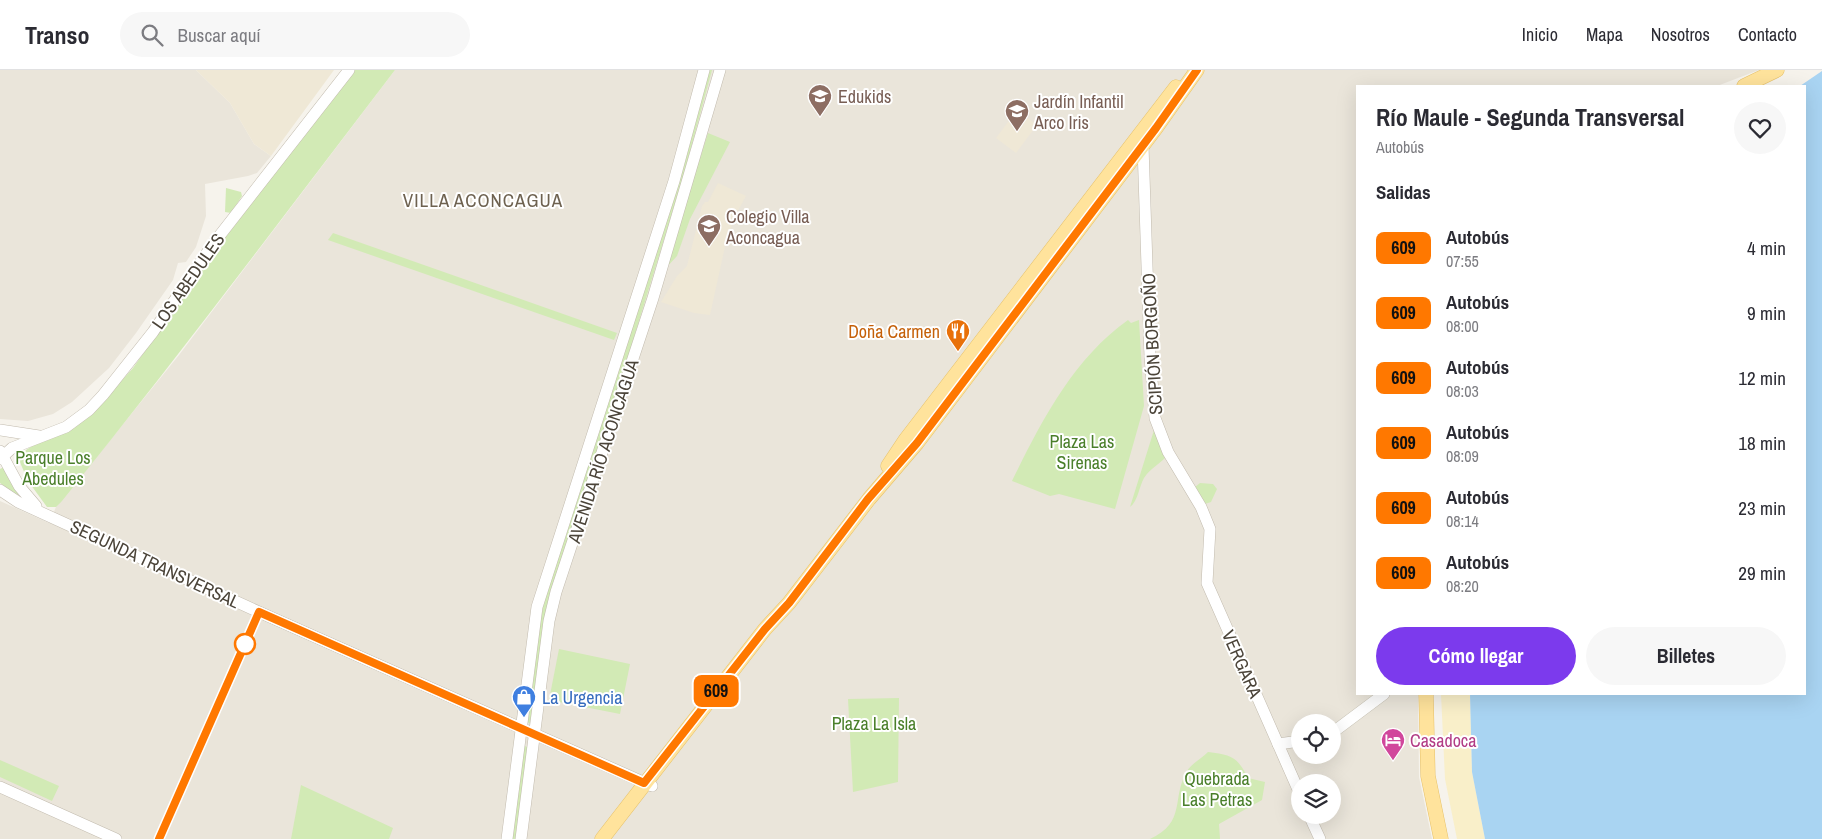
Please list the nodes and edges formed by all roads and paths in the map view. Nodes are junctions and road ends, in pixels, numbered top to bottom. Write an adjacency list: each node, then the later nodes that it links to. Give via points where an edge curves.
1 (349, 70): 10 (street, LOS ABEDULES, via 213,244 153,332 104,395 66,427)
2 (704, 70): 19 (street, AVENIDA RÍO ACONCAGUA, via 675,176 543,582 532,636)
3 (720, 70): 20 (street, AVENIDA RÍO ACONCAGUA, via 653,298 556,592 548,622)
4 (1192, 70): 13 (main road, via 1162,104 906,439)
5 (1197, 70): 8 (main road)
6 (1777, 70): 7 (main road)
7 (1746, 85)
8 (1143, 146): 13 (main road, via 917,443); 15 (street, SCIPIÓN BORGOÑO, via 1155,418 1168,452 1197,497)
9 (0, 430): 10 (street)
10 (40, 437): 11 (street, LOS ABEDULES)
11 (1, 455): 14 (street, via 19,486)
12 (0, 490): 14 (street, SEGUNDA TRANSVERSAL)
13 (868, 499): 24 (main road, via 789,603 755,654)
14 (43, 513): 19 (street, SEGUNDA TRANSVERSAL)
15 (1210, 529): 22 (street, VERGARA, via 1207,583)
16 (1383, 695): 18 (street)
17 (1426, 695): 33 (main road, via 1428,776)
18 (1341, 726)
19 (521, 729): 20 (street, SEGUNDA TRANSVERSAL); 28 (street, AVENIDA RÍO ACONCAGUA)
20 (534, 735): 24 (street, SEGUNDA TRANSVERSAL); 29 (street, AVENIDA RÍO ACONCAGUA)
21 (1291, 742): 22 (street)
22 (1278, 744): 23 (street, VERGARA)
23 (1291, 774)
24 (648, 785): 30 (main road); 31 (main road)
25 (0, 787): 27 (street)
26 (1313, 824): 32 (street)
27 (116, 839)
28 (507, 839)
29 (521, 839)
30 (602, 839)
31 (611, 839)
32 (1320, 839)
33 (1441, 839)

